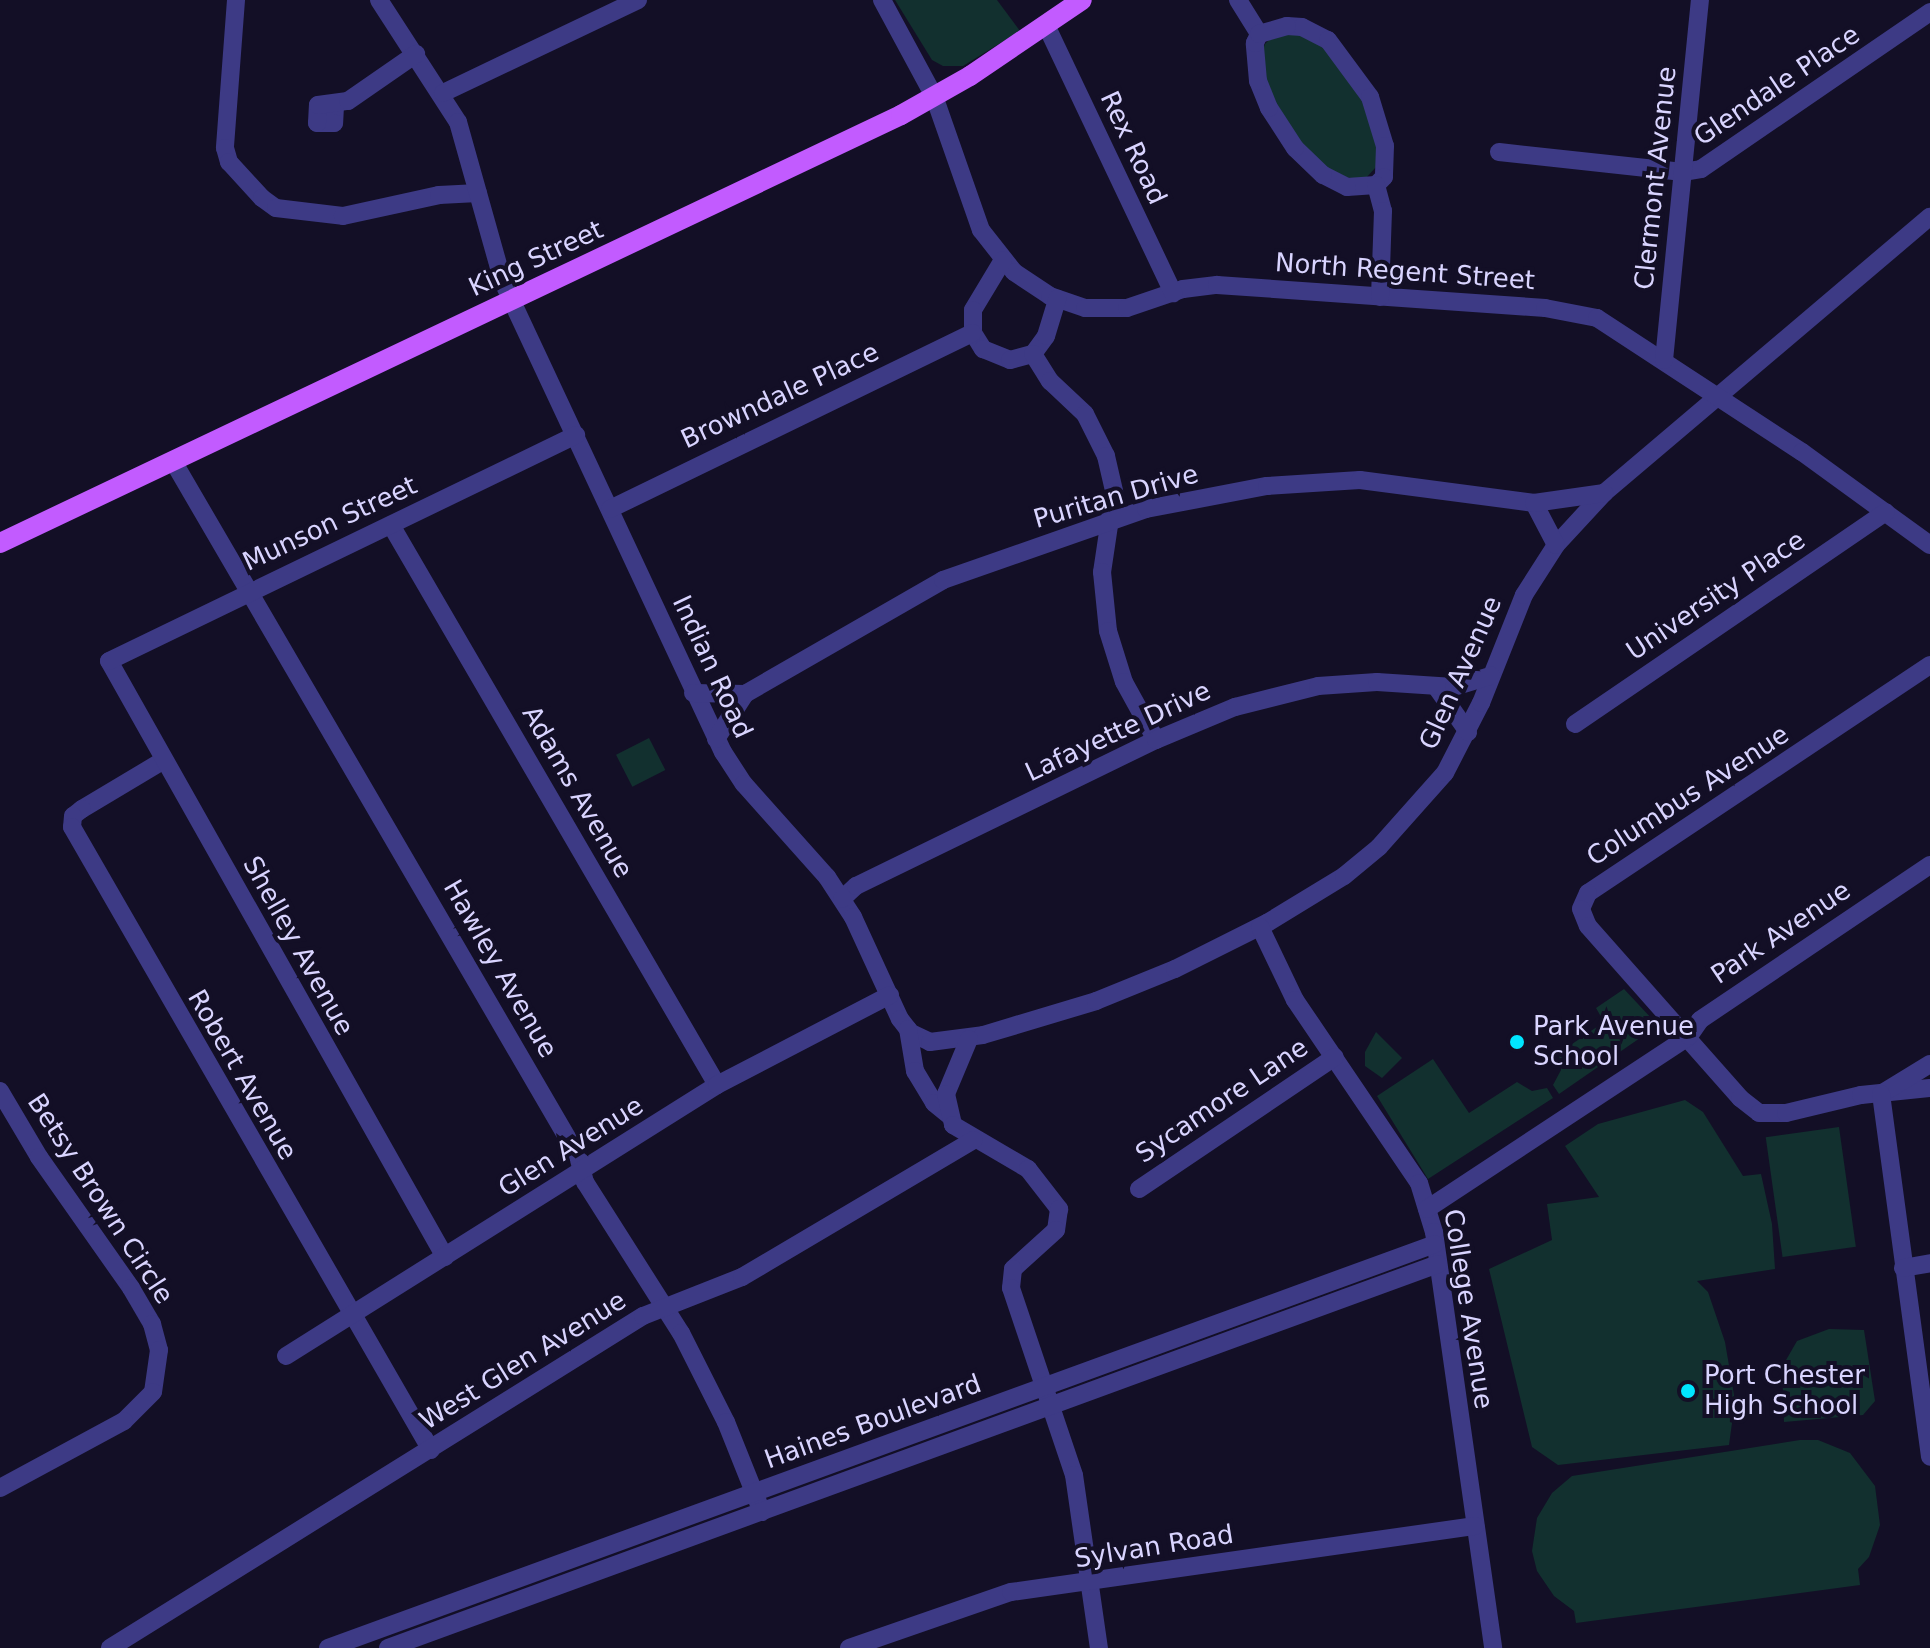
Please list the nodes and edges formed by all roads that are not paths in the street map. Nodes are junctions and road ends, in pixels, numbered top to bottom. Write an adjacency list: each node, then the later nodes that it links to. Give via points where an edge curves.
1 (236, 0): 19 (street, via 225,148 229,162 262,198 276,208 343,216 460,191)
2 (379, 0): 12 (street, Indian Road)
3 (638, 0): 8 (street)
4 (882, 0): 14 (street, North Regent Street)
5 (1082, 0): 10 (main road, King Street)
6 (1238, 0): 11 (street)
7 (1700, 0): 17 (street, Clermont Avenue)
8 (617, 4): 13 (street)
9 (1930, 12): 17 (street, Glendale Place, via 1717,162)
10 (1046, 25): 14 (main road, King Street); 24 (street, Rex Road)
11 (1259, 34): 18 (street, via 1254,60 1258,81 1295,148 1347,187); 18 (street, via 1302,27 1328,40 1354,72 1382,125 1385,165)
12 (416, 54): 13 (street, Indian Road); 15 (street)
13 (443, 93): 19 (street, Indian Road, via 466,141)
14 (934, 96): 23 (street, North Regent Street, via 969,203); 26 (main road, King Street)
15 (335, 106)
16 (1499, 152): 17 (street, Glendale Place)
17 (1683, 172): 30 (street, Clermont Avenue)
18 (1376, 185): 25 (street, via 1383,211)
19 (478, 193): 26 (street, Indian Road, via 491,252)
20 (1930, 217): 21 (street, Glen Avenue)
21 (1912, 232): 22 (street); 31 (street, Glen Avenue)
22 (1930, 241)
23 (1003, 260): 27 (street, North Regent Street, via 1027,283); 28 (street, via 978,297)
24 (1173, 293): 25 (street, North Regent Street, via 1217,285); 27 (street, North Regent Street, via 1108,309)
25 (1380, 297): 30 (street, North Regent Street, via 1576,312 1597,318)
26 (511, 299): 32 (street, Indian Road); 33 (main road, King Street)
27 (1057, 299): 29 (street, via 1046,336)
28 (973, 333): 29 (street, via 997,358 1022,361); 36 (street, Browndale Place)
29 (1033, 354): 38 (street, via 1096,435 1113,483)
30 (1664, 360): 31 (street, North Regent Street)
31 (1718, 397): 34 (street, Glen Avenue); 37 (street, North Regent Street)
32 (576, 435): 36 (street, Indian Road); 39 (street, Munson Street)
33 (173, 461): 40 (main road, King Street); 43 (street, Hawley Avenue)
34 (1604, 493): 35 (street, Puritan Drive); 41 (street, Glen Avenue)
35 (1534, 503): 38 (street, Puritan Drive, via 1360,480 1234,491); 41 (street)
36 (610, 509): 48 (street, Indian Road)
37 (1886, 512): 42 (street, North Regent Street); 50 (street, University Place)
38 (1112, 521): 49 (street, Puritan Drive, via 943,580); 53 (street, via 1102,572 1108,631 1124,682)
39 (391, 525): 43 (street, Munson Street); 64 (street, Adams Avenue)
40 (0, 543)
41 (1556, 545): 46 (street, Glen Avenue, via 1524,595)
42 (1930, 545)
43 (251, 591): 44 (street, Munson Street); 70 (street, Hawley Avenue)
44 (109, 661): 54 (street, Shelley Avenue)
45 (1930, 665): 60 (street, Columbus Avenue, via 1583,901 1588,926)
46 (1491, 676): 47 (street, Lafayette Drive); 51 (street, Glen Avenue)
47 (1437, 688): 51 (street); 53 (street, Lafayette Drive, via 1377,682 1318,686 1260,699)
48 (693, 693): 49 (street); 52 (street, Indian Road)
49 (745, 694): 52 (street, Puritan Drive)
50 (1575, 724)
51 (1468, 732): 57 (street, Glen Avenue, via 1428,796 1379,847 1344,876)
52 (716, 739): 56 (street, Indian Road, via 744,784)
53 (1156, 740): 56 (street, Lafayette Drive, via 856,886)
54 (164, 760): 74 (street, Shelley Avenue); 79 (street, Robert Avenue, via 82,809 73,816 72,827)
55 (1930, 865): 60 (street, Park Avenue, via 1700,1020)
56 (842, 899): 58 (street, Indian Road)
57 (1260, 927): 61 (street, Glen Avenue, via 1096,1001); 62 (street, College Avenue, via 1295,1000)
58 (890, 995): 59 (street, Indian Road); 64 (street, Glen Avenue)
59 (908, 1029): 61 (street, via 930,1042); 68 (street, Indian Road, via 915,1071 934,1103)
60 (1689, 1036): 67 (street, via 1759,1113 1786,1113); 72 (street, Park Avenue)
61 (969, 1039): 68 (street, via 946,1094)
62 (1335, 1057): 71 (street, Sycamore Lane); 72 (street, College Avenue, via 1409,1164)
63 (1930, 1064): 67 (street)
64 (717, 1085): 70 (street, Glen Avenue)
65 (1930, 1088): 67 (street)
66 (0, 1091): 86 (street, Betsy Brown Circle, via 39,1157 131,1288 152,1324 159,1350 153,1392 124,1421)
67 (1881, 1094): 77 (street)
68 (949, 1115): 69 (street, Indian Road)
69 (974, 1140): 78 (street, West Glen Avenue, via 742,1277); 81 (street, Indian Road, via 1028,1169 1059,1209 1056,1230 1018,1262 1010,1277)
70 (583, 1171): 74 (street, Glen Avenue); 78 (street, Hawley Avenue)
71 (1139, 1189)
72 (1427, 1209): 73 (street, College Avenue)
73 (1435, 1244): 76 (street, College Avenue); 81 (street, Haines Boulevard)
74 (445, 1257): 79 (street, Glen Avenue)
75 (1930, 1263): 77 (street)
76 (1438, 1264): 82 (street, Haines Boulevard); 89 (street, College Avenue)
77 (1903, 1268): 83 (street)
78 (663, 1308): 84 (street, West Glen Avenue); 87 (street, Hawley Avenue, via 708,1385)
79 (351, 1316): 80 (street, Glen Avenue); 84 (street, Robert Avenue)
80 (286, 1356)
81 (1042, 1387): 82 (street); 87 (street, Haines Boulevard)
82 (1050, 1408): 88 (street, Haines Boulevard); 90 (street, via 1074,1475)
83 (1928, 1422): 85 (street)
84 (431, 1450): 91 (street, West Glen Avenue)
85 (1930, 1457)
86 (0, 1488)
87 (756, 1493): 88 (street, Hawley Avenue); 92 (street, Haines Boulevard)
88 (762, 1512): 93 (street, Haines Boulevard)
89 (1475, 1526): 90 (street, Sylvan Road); 96 (street, College Avenue)
90 (1091, 1581): 94 (street, Sylvan Road, via 1002,1595); 95 (street)
91 (110, 1648)
92 (328, 1648)
93 (388, 1648)
94 (849, 1648)
95 (1099, 1648)
96 (1493, 1648)

